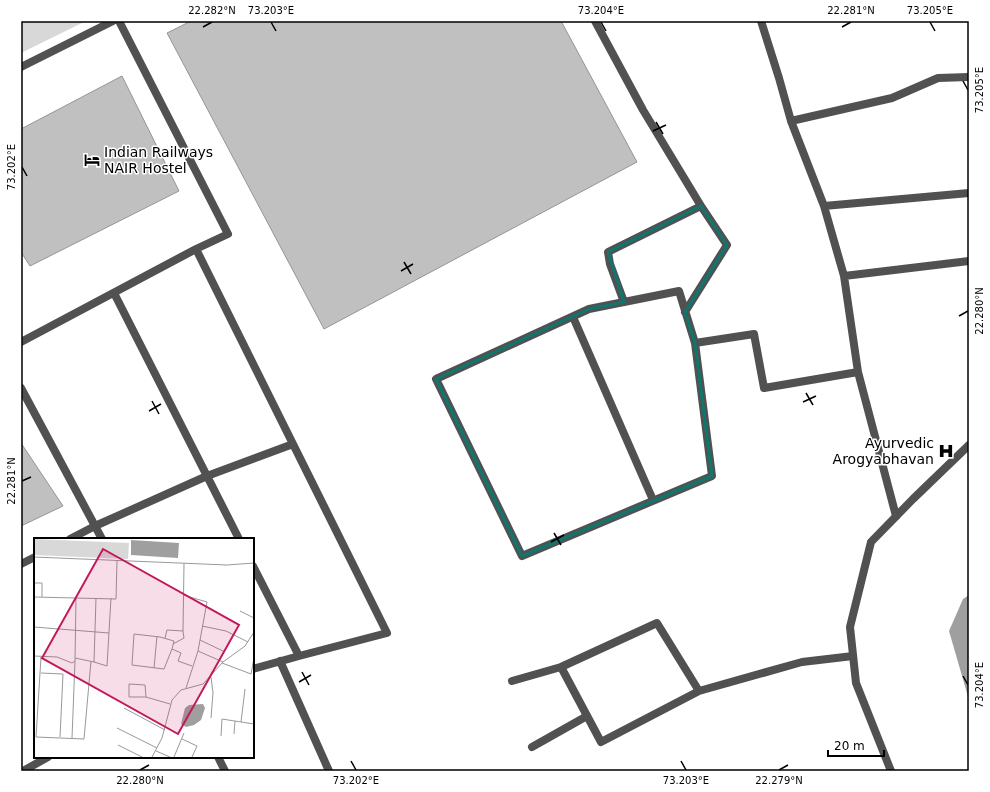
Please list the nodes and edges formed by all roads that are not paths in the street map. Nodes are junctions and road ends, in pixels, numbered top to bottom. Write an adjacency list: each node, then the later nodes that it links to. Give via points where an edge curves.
1 (113, 21): 5 (street)
2 (119, 21): 11 (street, via 228,234)
3 (595, 21): 9 (street, via 643,110)
4 (761, 21): 7 (street)
5 (21, 67)
6 (969, 77): 7 (street, via 938,78 892,98)
7 (791, 121): 10 (street)
8 (969, 193): 10 (street)
9 (701, 206): 15 (street, via 608,252); 16 (street, via 727,245)
10 (824, 206): 13 (street)
11 (196, 249): 14 (street); 22 (street)
12 (969, 261): 13 (street)
13 (844, 276): 20 (street)
14 (114, 293): 18 (street); 24 (street)
15 (624, 302): 16 (street, via 679,291); 17 (street, via 590,309)
16 (685, 312): 19 (street)
17 (573, 317): 25 (street); 25 (street, via 436,379 522,556)
18 (21, 342)
19 (695, 343): 20 (street, via 754,334 764,388); 25 (street, via 712,476)
20 (858, 372): 26 (street)
21 (21, 388): 27 (street)
22 (293, 444): 24 (street); 34 (street, via 387,633)
23 (969, 445): 26 (street)
24 (207, 476): 27 (street); 30 (street)
25 (653, 500)
26 (896, 516): 35 (street, via 871,542 850,627)
27 (95, 526): 28 (street); 29 (street)
28 (72, 538)
29 (101, 538)
30 (238, 538)
31 (34, 558): 32 (street)
32 (21, 564)
33 (254, 568): 34 (street)
34 (299, 656): 36 (street)
35 (853, 656): 40 (street, via 802,662); 48 (street, via 856,683)
36 (280, 662): 38 (street); 47 (street)
37 (560, 667): 39 (street); 40 (street, via 657,623); 41 (street)
38 (254, 669)
39 (512, 682)
40 (699, 691): 41 (street, via 602,742)
41 (587, 716): 42 (street)
42 (532, 747)
43 (46, 758): 45 (street)
44 (218, 758): 46 (street)
45 (23, 771)
46 (225, 771)
47 (329, 771)
48 (891, 771)

